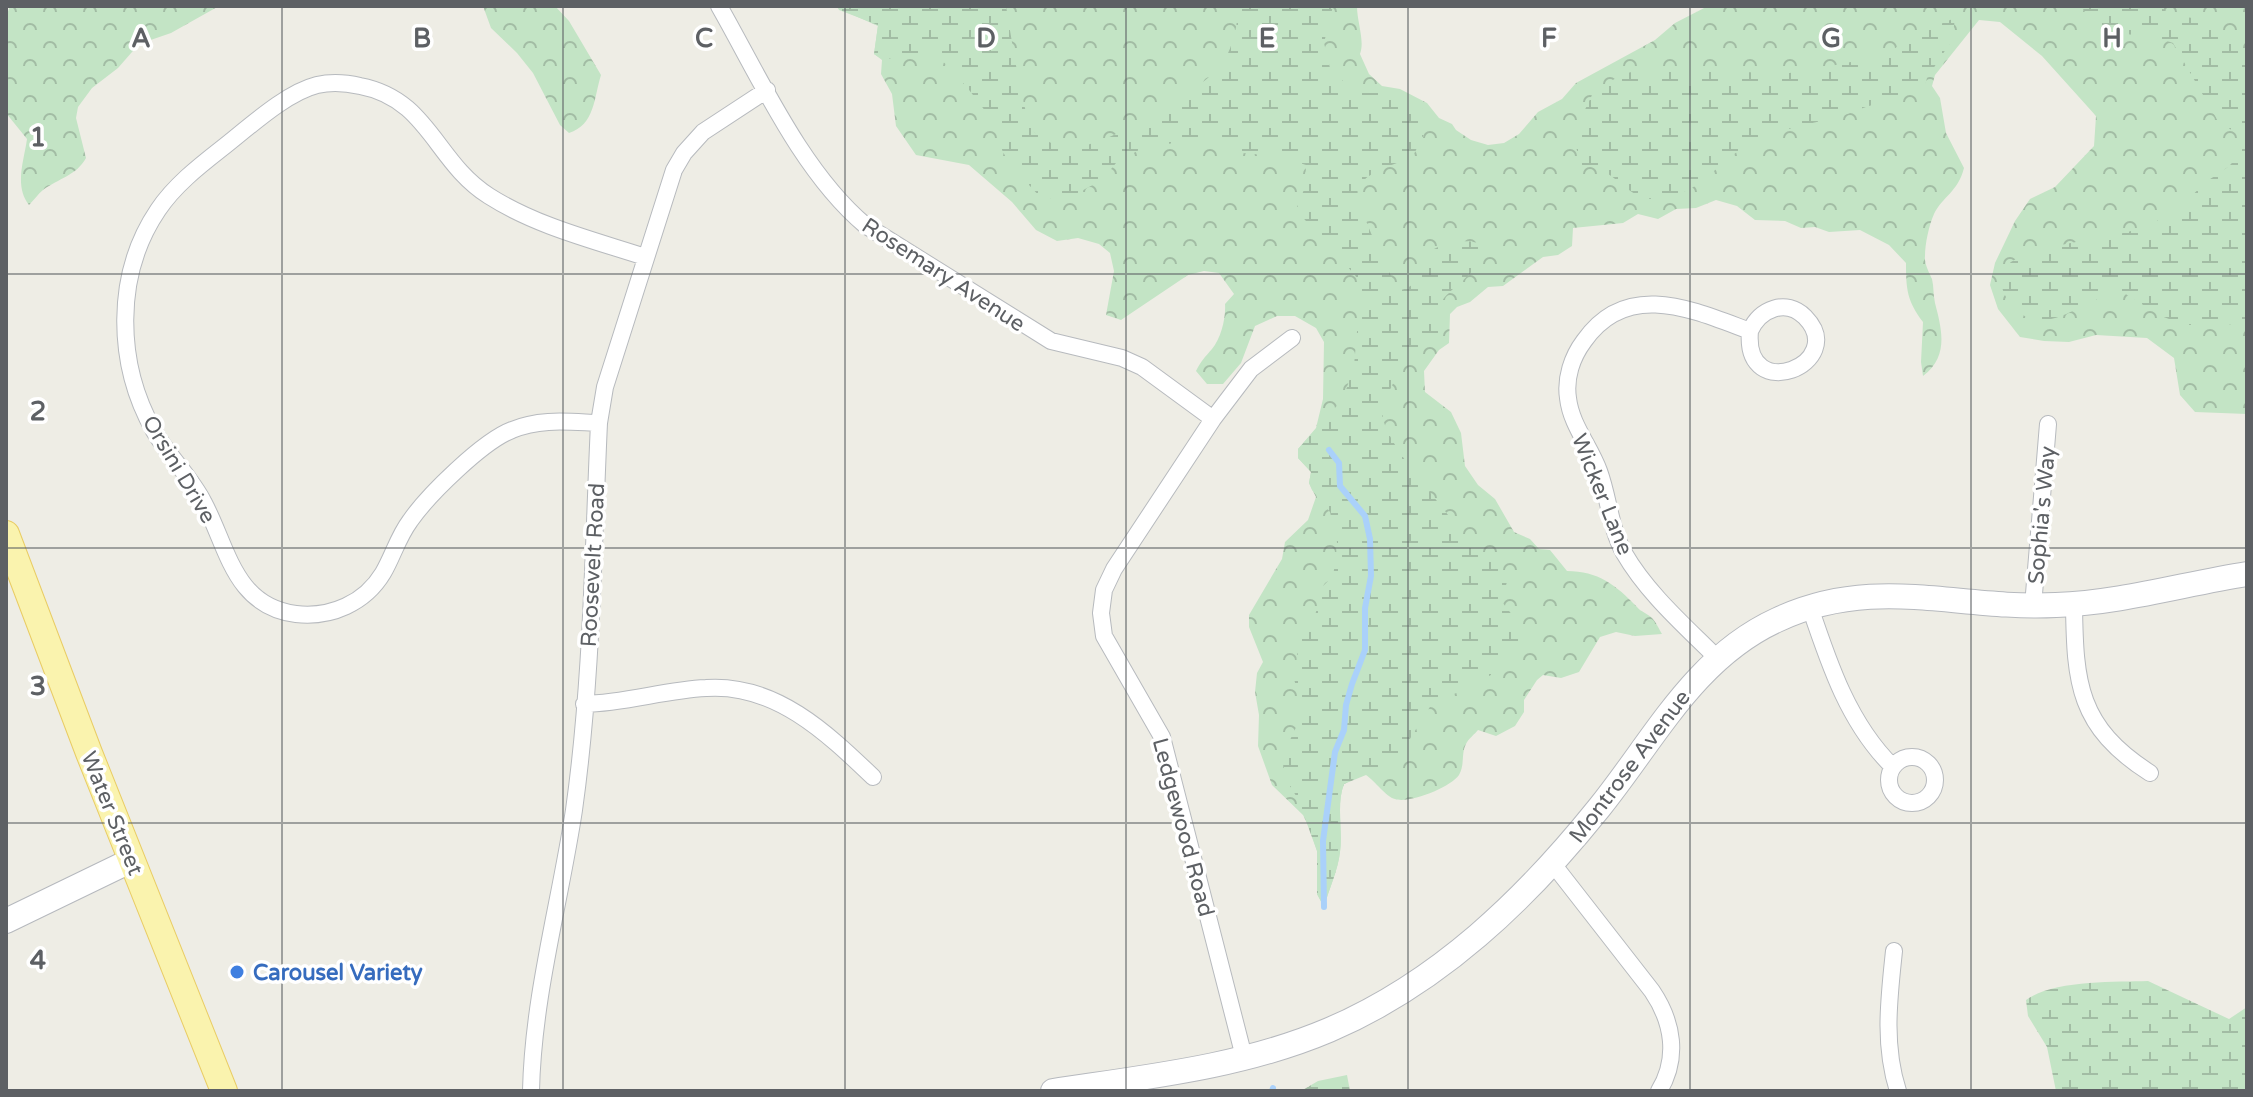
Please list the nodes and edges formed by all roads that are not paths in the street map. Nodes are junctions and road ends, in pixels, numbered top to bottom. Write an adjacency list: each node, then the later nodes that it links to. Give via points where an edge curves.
1 (719, 6): 2 (street, Rosemary Avenue)
2 (767, 90): 3 (street, Roosevelt Road, via 703,132 684,153); 6 (street, Rosemary Avenue, via 823,183 878,235 1051,341 1142,367)
3 (645, 257): 7 (street, Roosevelt Road); 7 (street, Orsini Drive, via 545,224 485,194 451,162 411,108 394,97 365,87 324,84 287,100 187,176 151,222 130,273 127,345 145,414 202,499 238,578 277,609 324,614 359,599 377,582 415,514 502,435 540,423)
4 (1750, 331): 4 (street, via 1752,353 1774,372 1800,368 1814,350 1810,322 1789,308 1769,309); 14 (street, Wicker Lane, via 1675,306 1629,307 1590,333 1568,381 1570,409 1599,472 1624,552)
5 (1292, 338): 6 (street, Ledgewood Road, via 1251,369)
6 (1213, 419): 23 (street, Ledgewood Road, via 1114,569 1101,613 1108,646 1162,737)
7 (599, 423): 15 (street, Roosevelt Road)
8 (2048, 424): 12 (street, Sophia's Way)
9 (6, 534): 19 (main road, Water Street)
10 (2247, 574): 11 (main road, Montrose Avenue)
11 (2074, 605): 12 (main road, Montrose Avenue); 17 (street, via 2077,677 2084,701 2115,745)
12 (2033, 606): 13 (main road, Montrose Avenue, via 1884,595)
13 (1810, 607): 14 (main road, Montrose Avenue, via 1757,630); 16 (street, via 1841,693)
14 (1717, 658): 20 (main road, Montrose Avenue, via 1688,688)
15 (584, 704): 18 (street, via 706,688 739,690 806,718); 25 (street, Roosevelt Road, via 574,807 536,1025)
16 (1893, 767)
17 (2150, 773)
18 (873, 777)
19 (132, 860): 21 (main road); 24 (main road, Water Street)
20 (1553, 864): 23 (main road, Montrose Avenue, via 1486,930 1385,1001 1328,1030); 27 (street, via 1664,1009 1672,1052)
21 (6, 921)
22 (1894, 951): 28 (street, via 1887,1030)
23 (1244, 1057): 26 (main road, Montrose Avenue)
24 (224, 1091)
25 (531, 1091)
26 (1053, 1091)
27 (1659, 1091)
28 (1898, 1091)

